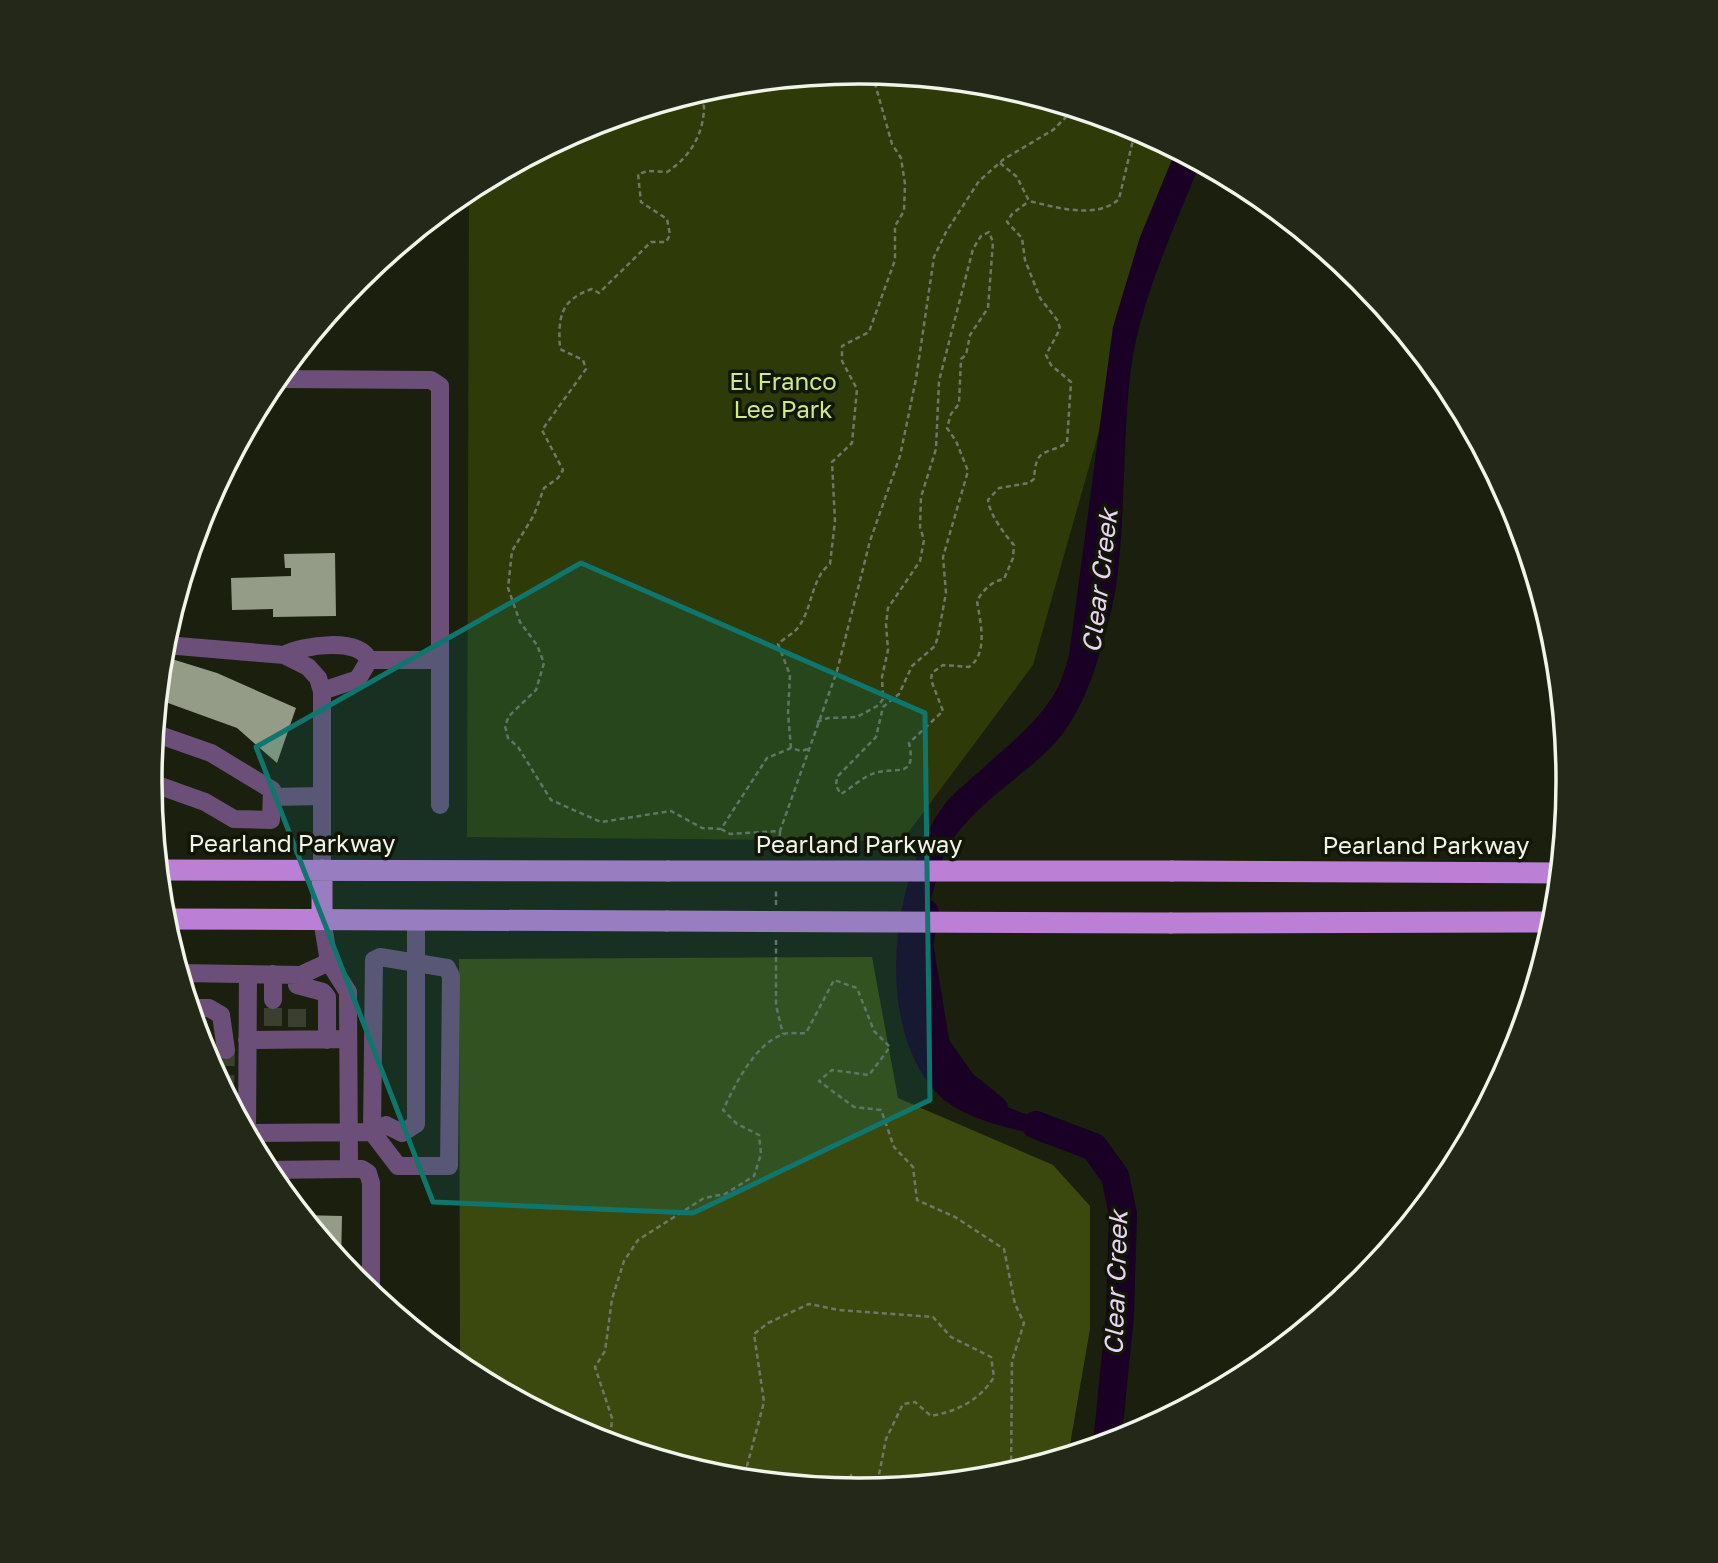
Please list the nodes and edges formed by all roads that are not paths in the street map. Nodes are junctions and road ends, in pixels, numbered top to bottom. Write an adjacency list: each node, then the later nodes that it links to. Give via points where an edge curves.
1 (290, 379): 5 (lane, via 431,380 440,386)
2 (175, 646): 3 (lane)
3 (284, 655): 4 (lane, via 302,646 358,647); 6 (lane, via 308,667)
4 (369, 660): 5 (lane); 6 (lane, via 358,679)
5 (440, 660): 11 (lane)
6 (322, 691): 9 (lane)
7 (163, 736): 10 (lane, via 221,758 272,790)
8 (161, 786): 10 (lane, via 205,802 234,819 271,820)
9 (322, 796): 10 (lane); 13 (lane)
10 (272, 797)
11 (440, 805)
12 (167, 870): 13 (main road, Pearland Parkway)
13 (322, 870): 14 (main road, Pearland Parkway, bridge); 15 (main road)
14 (1551, 873)
15 (322, 919): 16 (main road); 18 (main road); 19 (lane)
16 (416, 919): 17 (main road, bridge); 20 (lane)
17 (1542, 922)
18 (176, 923)
19 (329, 962): 24 (lane); 29 (lane, via 348,992)
20 (417, 962): 32 (lane, via 416,1124 402,1132 386,1125); 32 (lane, via 374,960); 32 (lane, via 447,968 451,976 449,1166 398,1166)
21 (189, 973): 22 (lane)
22 (248, 974): 23 (lane); 27 (lane)
23 (273, 974): 24 (lane); 25 (lane)
24 (297, 987): 28 (lane, via 327,997)
25 (273, 1000)
26 (200, 1008): 30 (lane, via 221,1015)
27 (247, 1040): 28 (lane, via 273,1033); 31 (lane)
28 (327, 1040): 29 (lane)
29 (348, 1040): 33 (lane)
30 (226, 1049)
31 (247, 1115)
32 (372, 1132): 33 (lane)
33 (349, 1133): 34 (lane); 35 (lane)
34 (257, 1134)
35 (349, 1169): 36 (lane); 37 (lane, via 362,1169 371,1183)
36 (280, 1170)
37 (371, 1280)

